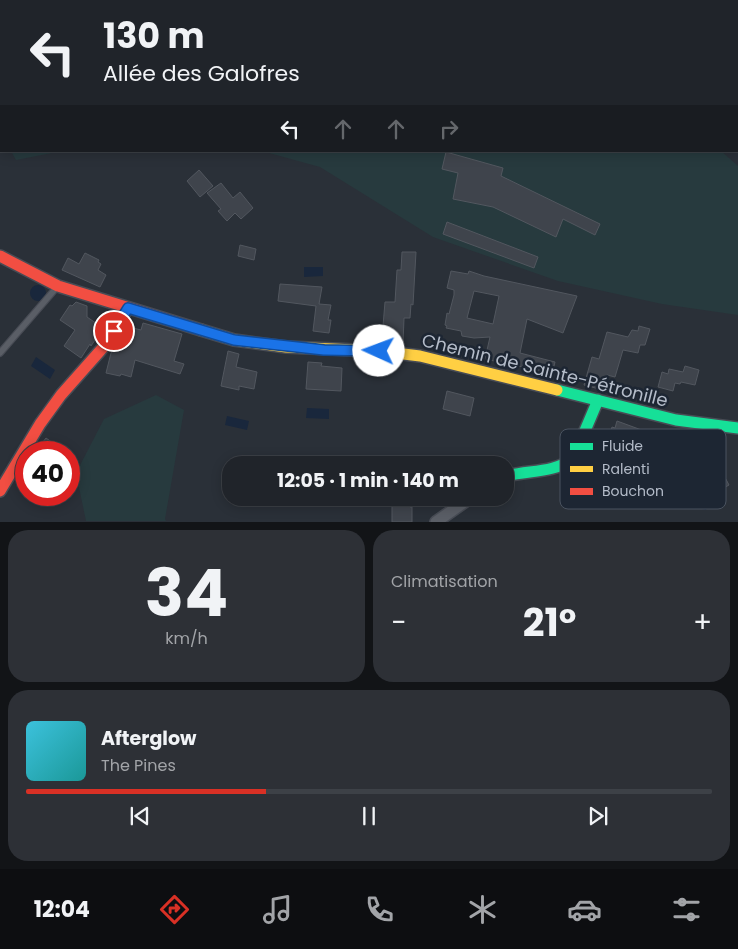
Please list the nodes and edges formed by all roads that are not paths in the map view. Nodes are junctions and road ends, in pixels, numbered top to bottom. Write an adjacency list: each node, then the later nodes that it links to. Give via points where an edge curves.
1 (0, 256): 2 (street, Chemin de Sainte-Pétronille)
2 (58, 286): 3 (street, Chemin de Sainte-Pétronille); 4 (lane)
3 (128, 308): 5 (street, Chemin de Sainte-Pétronille, via 234,340 420,356); 10 (street, via 107,343 40,424)
4 (0, 353)
5 (598, 400): 6 (street, Chemin de Sainte-Pétronille, via 676,420); 7 (street)
6 (738, 428)
7 (586, 429)
8 (560, 466): 9 (street)
9 (514, 474)
10 (0, 490)
11 (459, 506): 12 (street)
12 (436, 522)

